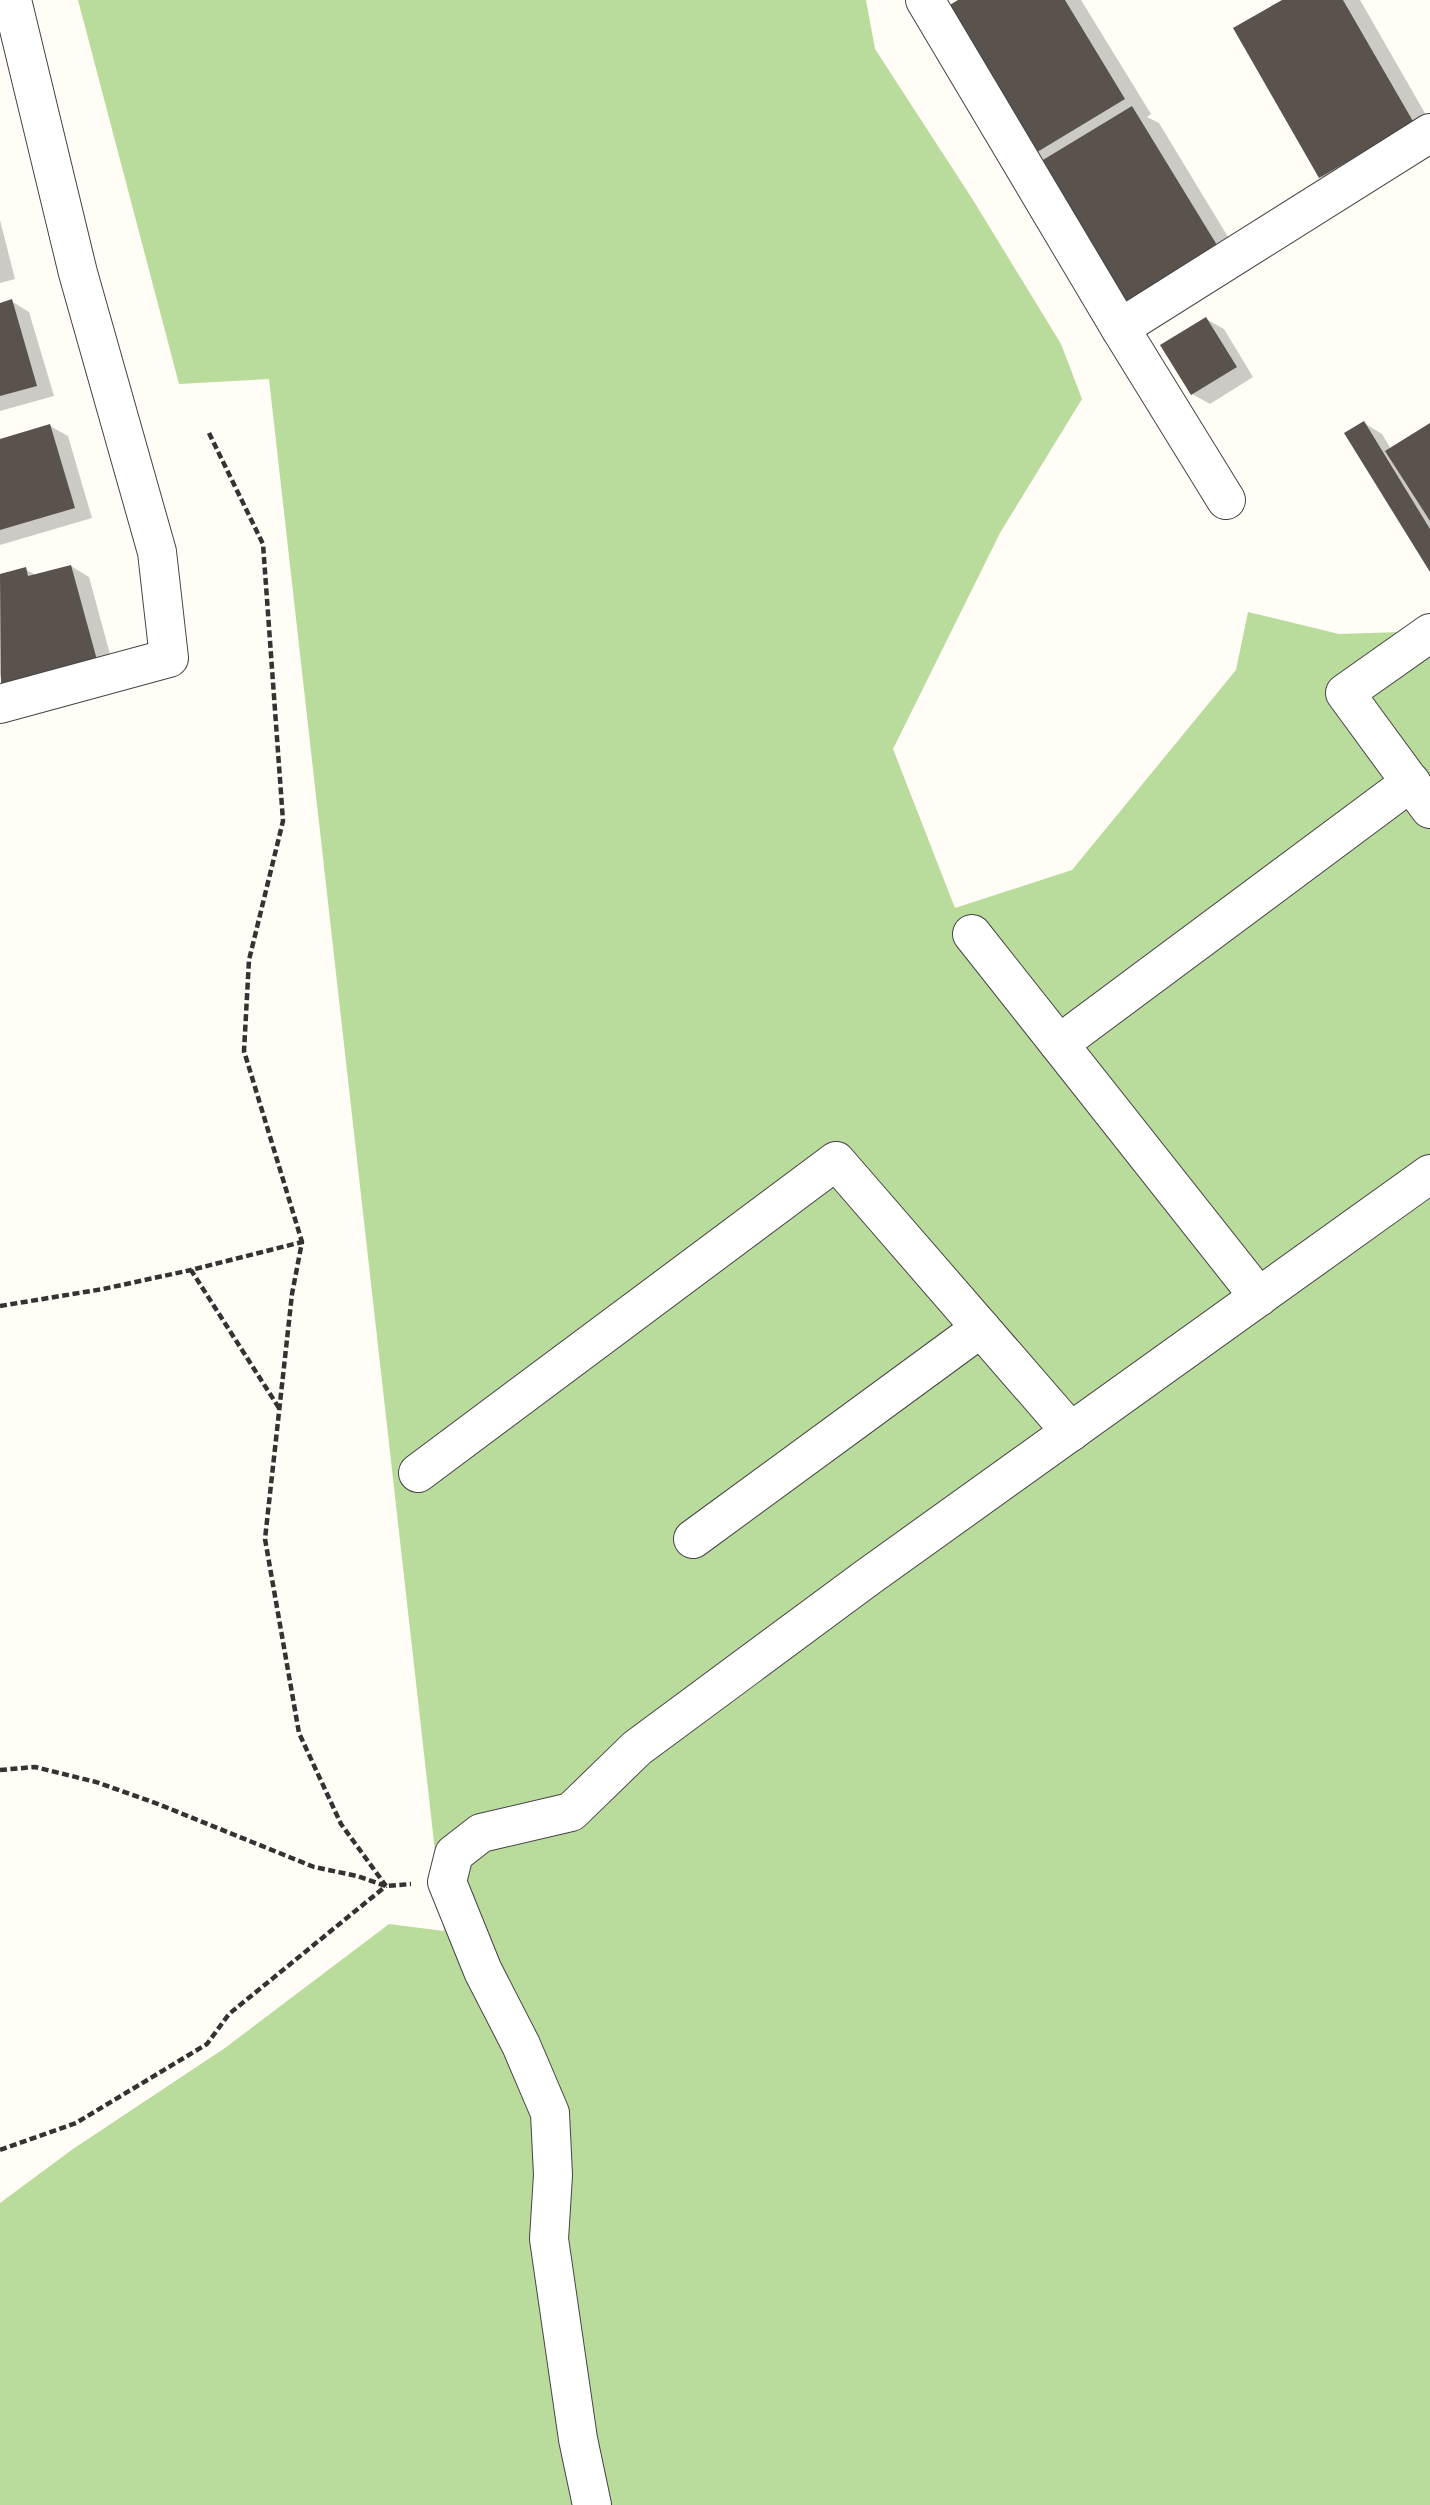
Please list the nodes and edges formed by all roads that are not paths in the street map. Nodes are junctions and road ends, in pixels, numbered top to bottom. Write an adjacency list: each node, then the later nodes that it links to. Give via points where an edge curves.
1 (12, 0): 7 (street, via 78,274 157,552 169,658)
2 (925, 0): 4 (street)
3 (1430, 133): 4 (street)
4 (1120, 328): 5 (street)
5 (1226, 500)
6 (1430, 634): 8 (street, via 1345,693)
7 (0, 704)
8 (1420, 796): 10 (street)
9 (972, 934): 10 (street)
10 (1059, 1044): 12 (street)
11 (1430, 1174): 12 (street)
12 (1259, 1297): 14 (street)
13 (981, 1328): 14 (street); 15 (street, via 836,1161); 16 (street)
14 (1071, 1432): 17 (street, via 637,1748 570,1812 481,1833 454,1854 447,1882 550,2113 549,2239)
15 (418, 1473)
16 (693, 1539)
17 (592, 2505)

